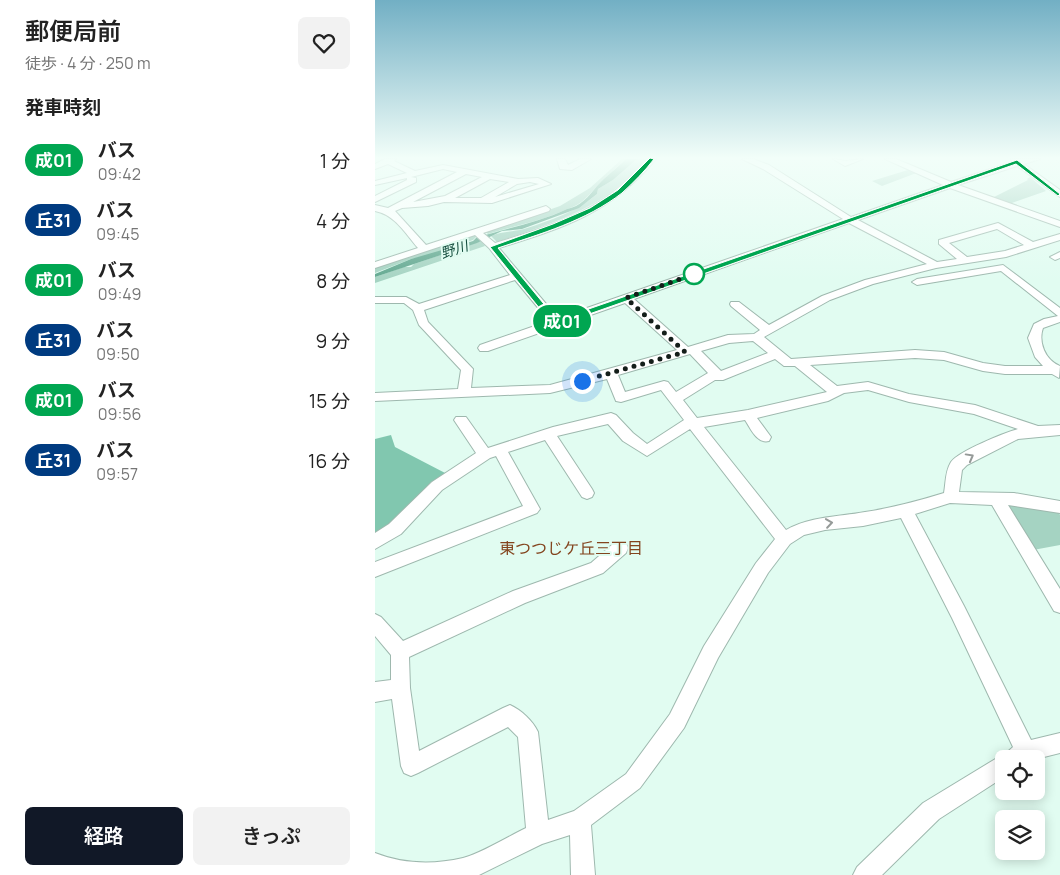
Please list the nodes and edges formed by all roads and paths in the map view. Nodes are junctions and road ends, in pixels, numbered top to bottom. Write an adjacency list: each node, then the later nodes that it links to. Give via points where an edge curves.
1 (411, 200): 9 (street)
2 (447, 200): 8 (street); 9 (street)
3 (492, 200): 8 (street)
4 (606, 200): 18 (street, via 555,226)
5 (818, 200): 13 (street)
6 (907, 200): 13 (street)
7 (994, 200): 14 (street)
8 (483, 201)
9 (401, 205): 12 (street)
10 (375, 208): 12 (street)
11 (546, 209): 15 (street)
12 (389, 211): 19 (street)
13 (850, 220): 22 (street); 26 (street)
14 (1060, 224)
15 (477, 232): 18 (street); 19 (street)
16 (1060, 237): 17 (street)
17 (1033, 246): 20 (street, via 1006,254); 20 (street, via 998,226 943,242)
18 (493, 247): 24 (street)
19 (424, 249): 21 (street)
20 (968, 259): 22 (street); 23 (street)
21 (375, 265)
22 (936, 265): 33 (street, via 843,290)
23 (984, 270): 25 (street); 30 (street, via 1003,268)
24 (517, 276): 29 (street); 32 (street)
25 (917, 282)
26 (626, 298): 32 (street); 36 (street)
27 (375, 300): 29 (street, via 407,300)
28 (735, 304): 33 (street)
29 (418, 308): 43 (street, via 423,323 467,369)
30 (1060, 313)
31 (1060, 319): 39 (street, via 1048,320 1038,326 1034,338 1041,357)
32 (555, 323): 35 (street)
33 (769, 331): 34 (street)
34 (757, 337): 36 (street, via 728,339); 37 (street)
35 (484, 348)
36 (689, 351): 40 (street); 41 (street)
37 (775, 354): 38 (street, via 788,363); 41 (street, via 719,378)
38 (800, 364): 39 (street, via 915,354 944,356 1005,370); 42 (street)
39 (1059, 372)
40 (611, 374): 43 (street, via 550,389); 45 (street, via 621,398 664,385)
41 (716, 374): 45 (street)
42 (835, 391): 46 (street, via 827,397); 49 (street, via 875,387 909,398 975,410)
43 (464, 392): 44 (street)
44 (375, 397)
45 (675, 398): 48 (street)
46 (749, 415): 48 (street); 52 (street)
47 (461, 420): 53 (street)
48 (693, 422): 51 (street, via 647,451 628,437 611,418); 59 (street)
49 (1035, 430): 50 (street); 55 (street, one-way to 49, via 957,464 1005,437)
50 (1060, 430)
51 (548, 434): 53 (street); 54 (street)
52 (764, 437)
53 (493, 452): 60 (street, via 437,486 395,529); 62 (street, via 531,509)
54 (585, 485)
55 (950, 497): 56 (street); 58 (street)
56 (996, 499): 57 (street); 63 (street)
57 (1060, 507)
58 (905, 511): 59 (street, one-way to 58, via 800,530 825,524); 69 (street, via 958,612)
59 (784, 540): 72 (street, via 762,568 711,652 677,721 633,781)
60 (375, 542)
61 (620, 548): 65 (street, via 597,568 519,597)
62 (375, 570)
63 (1058, 597)
64 (375, 623): 65 (street)
65 (400, 652): 66 (street)
66 (400, 688): 67 (street); 73 (street, via 411,766 510,714 528,732)
67 (375, 692)
68 (1060, 743): 70 (street)
69 (1017, 750)
70 (1036, 750)
71 (995, 771): 76 (street, via 931,811)
72 (580, 820): 73 (street); 75 (street)
73 (538, 834): 74 (street, via 466,869 430,874 395,872)
74 (375, 864)
75 (583, 875)
76 (865, 875)

